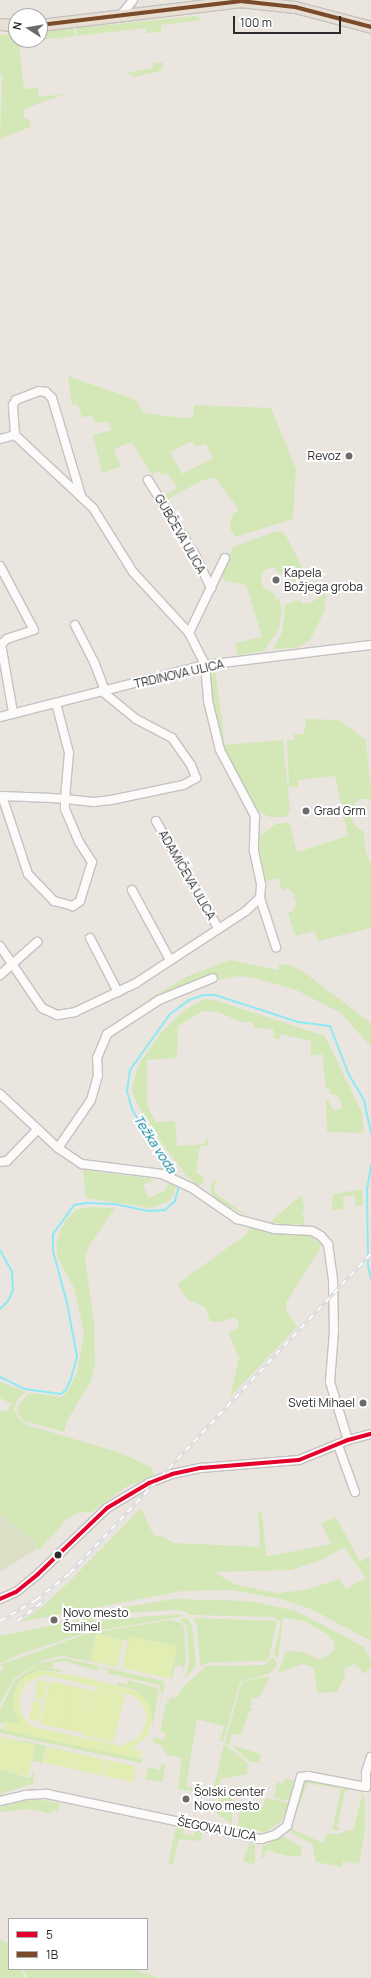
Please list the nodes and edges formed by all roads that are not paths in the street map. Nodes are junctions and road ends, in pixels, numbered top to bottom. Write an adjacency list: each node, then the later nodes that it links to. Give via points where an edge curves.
1 (133, 0): 3 (street)
2 (222, 1): 3 (main road); 5 (main road, via 278,4)
3 (121, 15): 4 (main road)
4 (48, 24)
5 (371, 27)
6 (15, 435): 7 (street); 9 (street); 9 (street, via 13,405 16,400 40,391 46,392 52,398)
7 (0, 438)
8 (148, 480): 12 (street, GUBČEVA ULICA, via 195,555)
9 (81, 496): 14 (street, via 94,508 133,572)
10 (224, 558): 12 (street, GUBČEVA ULICA)
11 (0, 566): 15 (street, via 34,630 7,639)
12 (210, 588): 14 (street, GUBČEVA ULICA)
13 (75, 625): 18 (street, via 94,662)
14 (189, 633): 17 (street)
15 (1, 644): 20 (street)
16 (371, 645): 17 (street, TRDINOVA ULICA)
17 (206, 665): 18 (street, TRDINOVA ULICA); 25 (street, via 212,720 220,750 255,816 254,851)
18 (104, 692): 19 (street, TRDINOVA ULICA); 22 (street, via 136,719 172,738 196,778 182,785 112,800)
19 (56, 703): 20 (street, TRDINOVA ULICA); 22 (street, via 69,753)
20 (13, 712): 21 (street, TRDINOVA ULICA)
21 (0, 717)
22 (65, 799): 22 (street, via 2,796 28,874 54,901 70,906 80,902 92,867 70,824)
23 (156, 822): 26 (street, ADAMIČEVA ULICA)
24 (132, 890): 31 (street)
25 (260, 898): 26 (street, ADAMIČEVA ULICA, via 246,911); 30 (street)
26 (218, 928): 31 (street, ADAMIČEVA ULICA)
27 (90, 938): 35 (street)
28 (37, 942): 32 (street)
29 (0, 946): 32 (street, ADAMIČEVA ULICA)
30 (276, 947)
31 (170, 960): 35 (street, ADAMIČEVA ULICA)
32 (14, 964): 33 (street); 35 (street, ADAMIČEVA ULICA, via 42,1008 57,1015 75,1012)
33 (0, 975)
34 (213, 978): 38 (street, via 159,1000 107,1034 96,1058 98,1076 91,1100)
35 (118, 992)
36 (0, 1094): 37 (street)
37 (37, 1130): 38 (street); 39 (street, via 7,1161)
38 (58, 1148): 41 (street, via 82,1164 162,1174 192,1188 237,1219 275,1229 312,1231 328,1244 333,1281 334,1331 330,1382)
39 (0, 1162)
40 (371, 1434): 41 (street)
41 (348, 1440): 42 (street)
42 (338, 1445): 43 (street); 44 (street, via 299,1460 201,1468 172,1474 149,1483 107,1508 38,1574 16,1592)
43 (355, 1492)
44 (0, 1599)
45 (371, 1757): 46 (street, ŠEGOVA ULICA, via 366,1772 366,1787 308,1776 301,1777 286,1826 275,1835 261,1839 47,1794 25,1795)
46 (0, 1801)

